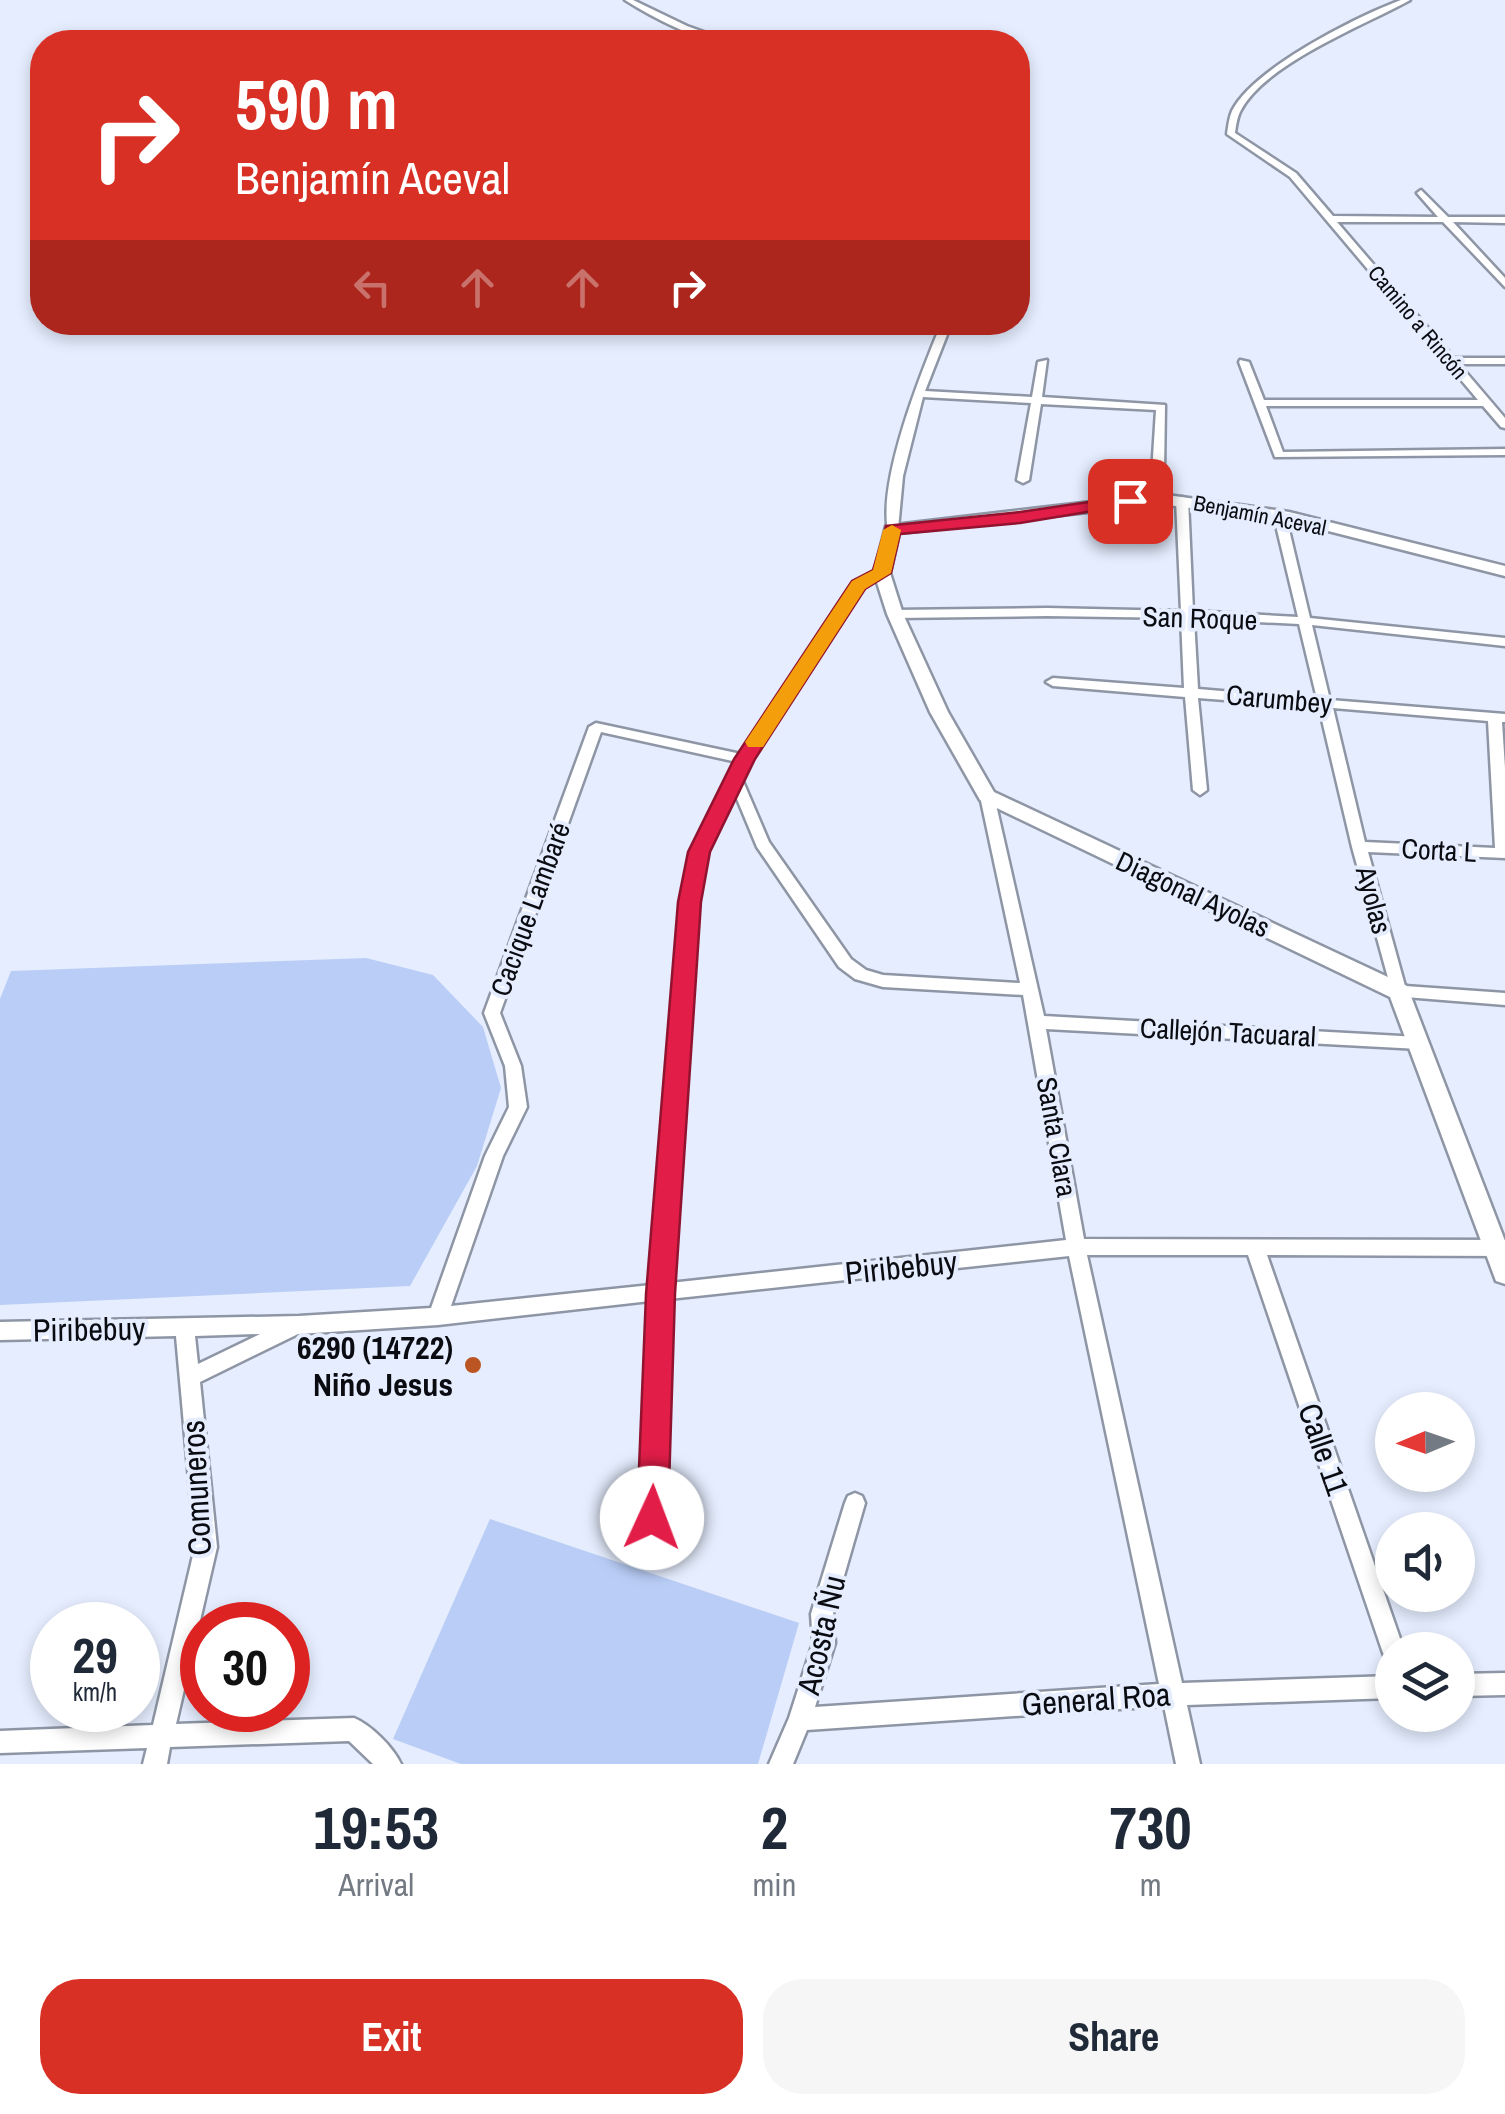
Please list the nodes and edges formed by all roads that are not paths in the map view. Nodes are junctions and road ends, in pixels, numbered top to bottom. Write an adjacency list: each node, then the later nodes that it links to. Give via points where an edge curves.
1 (628, 0): 3 (street)
2 (1406, 0): 5 (street, Camino a Rincón, via 1366,16 1264,80 1237,108 1231,134 1293,175)
3 (690, 30)
4 (1421, 193): 6 (street)
5 (1332, 220): 6 (street); 12 (street, Camino a Rincón)
6 (1446, 220): 7 (street); 8 (street)
7 (1505, 220)
8 (1486, 264): 9 (street); 10 (street)
9 (1505, 264)
10 (1505, 284)
11 (942, 335): 16 (street)
12 (1452, 361): 13 (street); 17 (street, Camino a Rincón)
13 (1505, 361)
14 (1043, 362): 18 (street)
15 (1244, 362): 19 (street)
16 (919, 394): 18 (street); 26 (street, via 893,483)
17 (1486, 402): 19 (street); 20 (street, Camino a Rincón)
18 (1039, 403): 22 (street, via 1160,407); 23 (street)
19 (1260, 403): 21 (street, via 1279,455)
20 (1505, 425)
21 (1505, 452)
22 (1158, 474)
23 (1023, 480)
24 (1182, 500): 25 (street, Benjamín Aceval); 26 (street, Benjamín Aceval, via 1099,503); 30 (street)
25 (1280, 517): 27 (street, Benjamín Aceval); 31 (street, Ayolas)
26 (892, 530): 28 (street)
27 (1505, 571)
28 (882, 573): 29 (street, Santa Clara); 37 (street, via 858,585)
29 (895, 614): 30 (street, San Roque); 40 (street, Santa Clara)
30 (1189, 618): 31 (street, San Roque); 34 (street)
31 (1306, 621): 32 (street, San Roque); 35 (street, Ayolas)
32 (1505, 642)
33 (1053, 682): 34 (street, Carumbey)
34 (1191, 691): 35 (street, Carumbey); 39 (street)
35 (1324, 702): 36 (street, Carumbey); 41 (street, Ayolas)
36 (1500, 718): 41 (street, Corta L, via 1502,853)
37 (744, 759): 38 (street); 52 (street, Cacique Lambaré, via 596,727 492,1013 513,1066 518,1107)
38 (735, 778): 42 (street, via 762,843 845,963 861,975); 51 (street, via 699,852 690,902)
39 (1200, 790)
40 (986, 796): 42 (street, Santa Clara); 43 (street, Diagonal Ayolas)
41 (1359, 847): 43 (street, Ayolas)
42 (1028, 989): 45 (street, Santa Clara)
43 (1400, 992): 44 (street); 46 (street, Ayolas)
44 (1505, 999)
45 (1037, 1022): 46 (street, Callejón Tacuaral); 47 (street, Santa Clara)
46 (1418, 1043): 49 (street, Ayolas)
47 (1076, 1247): 48 (street, Piribebuy); 51 (street, Piribebuy); 63 (street, Santa Clara)
48 (1255, 1248): 49 (street, Piribebuy); 59 (street, Calle 11)
49 (1500, 1248): 50 (street, Ayolas)
50 (1505, 1273)
51 (660, 1294): 52 (street, Piribebuy); 58 (street)
52 (438, 1316): 53 (street, Piribebuy)
53 (299, 1325): 54 (street, Piribebuy); 56 (street, Piribebuy)
54 (184, 1327): 55 (street, Piribebuy); 56 (street, Comuneros)
55 (0, 1330)
56 (190, 1378): 65 (street, Comuneros, via 206,1547)
57 (855, 1503): 64 (street, Acosta Ñu)
58 (651, 1554)
59 (1387, 1632)
60 (1505, 1684): 61 (street)
61 (1475, 1685)
62 (1375, 1688): 63 (street, General Roa)
63 (1174, 1694): 64 (street, General Roa); 70 (street, Santa Clara)
64 (800, 1719): 69 (street, Acosta Ñu)
65 (161, 1735): 66 (street); 67 (street, Comuneros); 68 (street, via 354,1729)
66 (0, 1742)
67 (155, 1764)
68 (389, 1764)
69 (781, 1764)
70 (1188, 1764)

